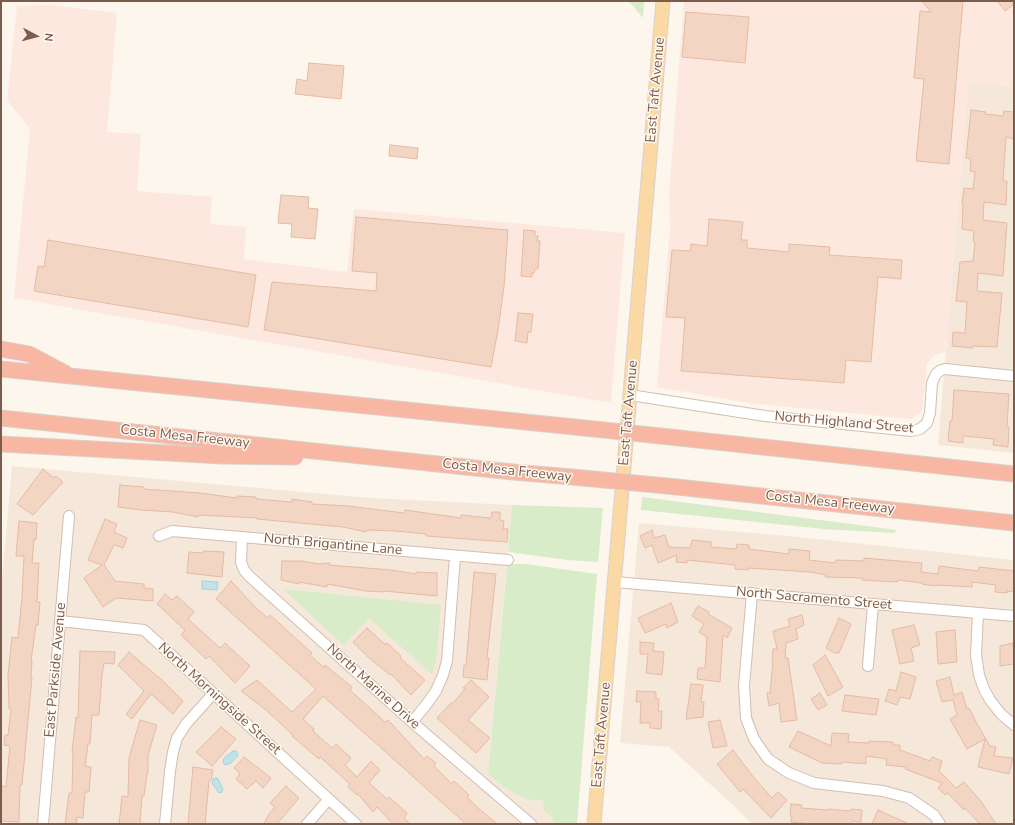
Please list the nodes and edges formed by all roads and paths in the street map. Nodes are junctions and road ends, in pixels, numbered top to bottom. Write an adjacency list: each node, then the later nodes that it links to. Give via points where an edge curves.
1 (663, 1): 7 (main road, East Taft Avenue)
2 (1, 349): 6 (highway, via 29,354)
3 (1, 370): 6 (highway)
4 (1014, 371): 5 (street)
5 (1014, 376): 7 (street, North Highland Street, via 941,370 932,383 927,423 920,429 911,431 765,416)
6 (72, 377): 11 (highway, bridge)
7 (630, 395): 18 (main road, East Taft Avenue)
8 (1, 418): 10 (highway, Costa Mesa Freeway)
9 (1, 444): 10 (highway, via 222,456)
10 (388, 458): 13 (highway, Costa Mesa Freeway, bridge)
11 (1014, 474)
12 (69, 516): 23 (street, East Parkside Avenue)
13 (1014, 523)
14 (159, 536): 15 (street, North Brigantine Lane, via 172,531)
15 (242, 536): 16 (street, North Brigantine Lane); 26 (street, North Marine Drive, via 241,562 249,576)
16 (455, 556): 17 (street, North Brigantine Lane); 26 (street, via 447,661 436,691)
17 (508, 560)
18 (615, 582): 19 (street, North Sacramento Street); 34 (main road, East Taft Avenue)
19 (752, 593): 20 (street, North Sacramento Street); 35 (street, via 744,686 746,718 754,739 768,758 789,773 814,783 883,791 909,798 934,815)
20 (873, 604): 21 (street, North Sacramento Street); 24 (street)
21 (978, 613): 22 (street, North Sacramento Street); 27 (street, via 976,655 979,675 990,700)
22 (1014, 616)
23 (60, 621): 25 (street, North Morningside Street, via 144,630); 29 (street, East Parkside Avenue)
24 (868, 666)
25 (213, 694): 28 (street, North Morningside Street); 30 (street, via 186,724 172,752)
26 (412, 722): 33 (street, North Marine Drive)
27 (1014, 725)
28 (330, 799): 31 (street); 32 (street, North Morningside Street)
29 (43, 824)
30 (165, 824)
31 (307, 824)
32 (356, 824)
33 (531, 824)
34 (594, 824)
35 (940, 824)

